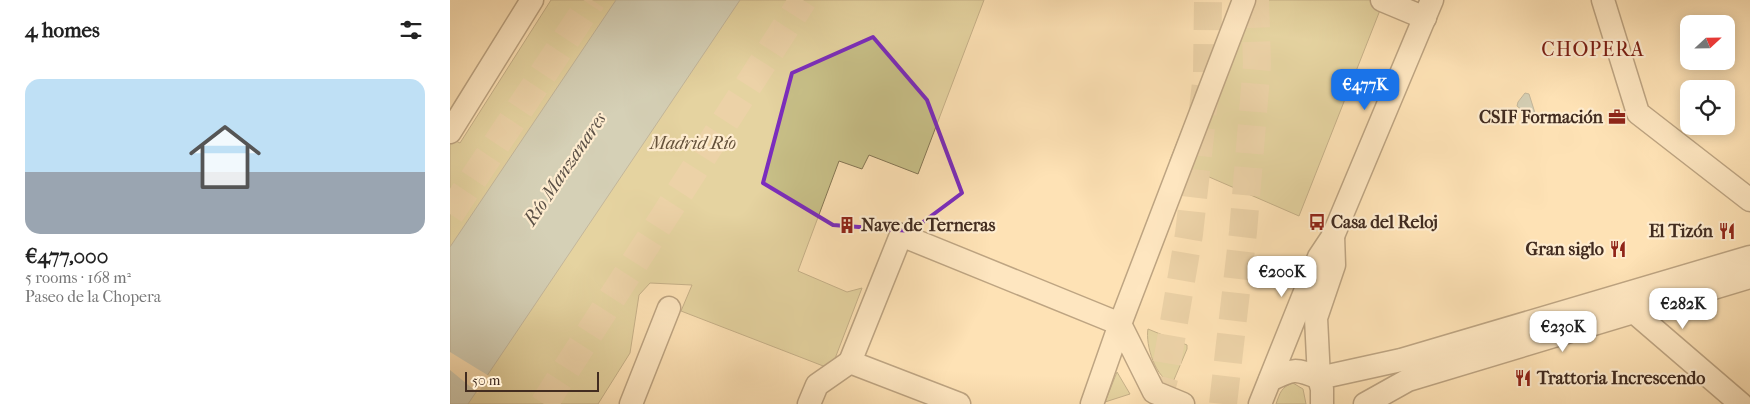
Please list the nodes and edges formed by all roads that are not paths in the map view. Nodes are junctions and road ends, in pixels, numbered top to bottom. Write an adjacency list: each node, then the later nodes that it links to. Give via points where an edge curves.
1 (532, 0): 6 (street)
2 (1244, 0): 14 (street)
3 (1382, 0): 5 (street)
4 (1603, 0): 7 (street, via 1638,113)
5 (1429, 9): 8 (street)
6 (450, 132)
7 (1750, 200)
8 (1333, 236): 16 (street, via 1334,265 1316,318); 17 (street, via 1320,257)
9 (1750, 257): 11 (street)
10 (1750, 277): 13 (street)
11 (1600, 301): 13 (street); 16 (street, via 1401,360)
12 (669, 308): 18 (street)
13 (1634, 312): 25 (street, via 1408,380); 26 (street)
14 (1120, 324): 15 (street, via 901,235); 21 (street); 22 (street, via 1154,392)
15 (850, 362): 19 (street, via 816,384); 20 (street)
16 (1318, 378): 17 (street, via 1290,370); 24 (street)
17 (1270, 380): 23 (street)
18 (631, 404)
19 (809, 404)
20 (960, 404)
21 (1092, 404)
22 (1183, 404)
23 (1260, 404)
24 (1322, 404)
25 (1365, 404)
26 (1741, 404)

